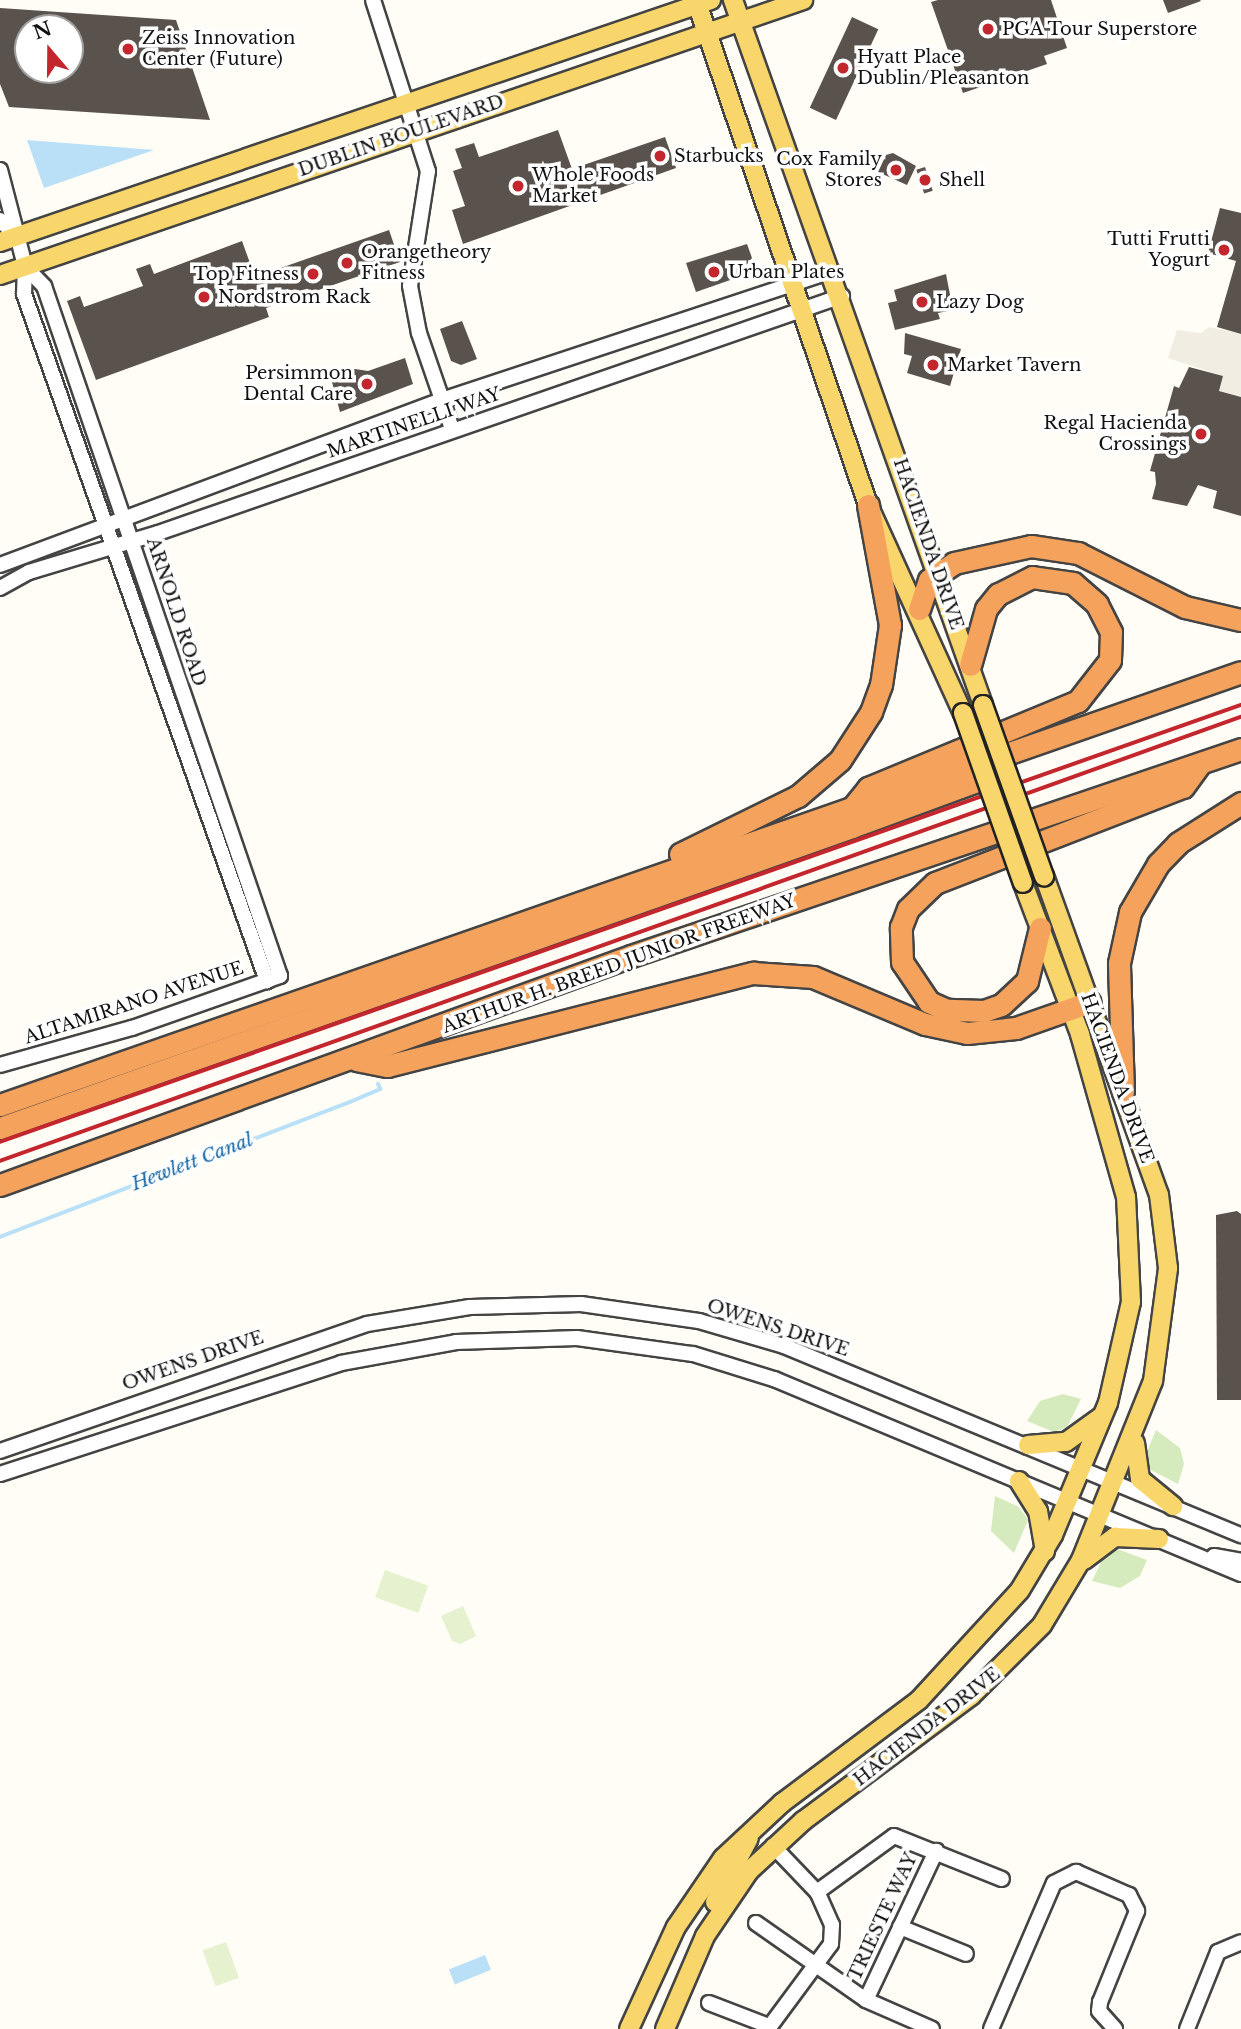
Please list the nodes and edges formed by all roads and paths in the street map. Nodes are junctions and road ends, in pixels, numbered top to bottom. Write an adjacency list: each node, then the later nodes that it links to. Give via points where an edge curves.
1 (373, 0): 7 (street)
2 (733, 0): 5 (main road, HACIENDA DRIVE)
3 (803, 0): 5 (main road, DUBLIN BOULEVARD)
4 (701, 2): 6 (main road, HACIENDA DRIVE); 7 (main road, DUBLIN BOULEVARD)
5 (741, 21): 6 (main road, DUBLIN BOULEVARD); 13 (main road, HACIENDA DRIVE)
6 (706, 33): 8 (main road, DUBLIN BOULEVARD); 15 (main road, HACIENDA DRIVE)
7 (406, 103): 8 (street); 11 (main road, DUBLIN BOULEVARD)
8 (416, 131): 12 (main road, DUBLIN BOULEVARD); 18 (street, via 428,171 412,304)
9 (0, 170): 11 (street, ARNOLD ROAD)
10 (0, 220): 11 (street, ARNOLD ROAD)
11 (8, 239): 12 (street, ARNOLD ROAD)
12 (25, 266): 14 (main road, DUBLIN BOULEVARD); 21 (street, ARNOLD ROAD, via 44,286); 22 (street, ARNOLD ROAD, via 23,295)
13 (832, 271): 15 (street, MARTINELLI WAY); 16 (main road, HACIENDA DRIVE)
14 (0, 275)
15 (789, 282): 17 (main road, HACIENDA DRIVE); 18 (street, MARTINELLI WAY)
16 (842, 296): 17 (street, MARTINELLI WAY); 26 (main road, HACIENDA DRIVE)
17 (799, 312): 19 (street, MARTINELLI WAY); 20 (main road, HACIENDA DRIVE)
18 (442, 400): 19 (street); 21 (street, MARTINELLI WAY)
19 (452, 429): 23 (street, MARTINELLI WAY)
20 (868, 505): 28 (main road, HACIENDA DRIVE); 38 (highway, via 890,625 881,685 858,737 797,796 672,858)
21 (125, 516): 22 (street, MARTINELLI WAY); 23 (street, ARNOLD ROAD)
22 (106, 523): 24 (street, ARNOLD ROAD); 25 (street, MARTINELLI WAY)
23 (133, 540): 24 (street, MARTINELLI WAY); 40 (street, ARNOLD ROAD)
24 (114, 545): 27 (street, MARTINELLI WAY, via 29,572); 40 (street, ARNOLD ROAD)
25 (0, 565)
26 (939, 573): 28 (highway, via 929,580); 29 (highway, via 1005,549 1056,548 1108,566 1185,607); 30 (main road, HACIENDA DRIVE)
27 (0, 588)
28 (919, 609): 39 (main road, HACIENDA DRIVE, bridge, via 963,712)
29 (1241, 620)
30 (970, 665): 37 (highway, via 986,609 1006,589 1032,577 1073,583 1097,604 1111,632 1110,660 1078,701 868,788); 41 (main road, HACIENDA DRIVE, bridge, via 1044,876)
31 (1241, 673): 33 (highway)
32 (1241, 737): 34 (highway)
33 (1021, 748): 37 (highway); 46 (highway, via 993,775)
34 (1234, 752): 35 (highway, ARTHUR H. BREED JUNIOR FREEWAY)
35 (1200, 764): 39 (highway, via 1183,787 935,883 908,909 901,927 902,962 929,1002 956,1012 984,1011 1001,1005 1027,981); 42 (highway, ARTHUR H. BREED JUNIOR FREEWAY, via 631,956)
36 (1241, 803): 44 (highway, via 1178,843 1158,863 1130,912 1119,963)
37 (850, 810): 38 (highway)
38 (641, 880): 45 (highway)
39 (1040, 928): 41 (main road, HACIENDA DRIVE)
40 (273, 979): 43 (street, ALTAMIRANO AVENUE)
41 (1081, 1006): 42 (highway, via 1016,1028 947,1031 813,977 753,973 387,1066); 44 (main road, HACIENDA DRIVE); 48 (main road, HACIENDA DRIVE, via 1119,1161 1131,1232 1127,1336)
42 (354, 1060): 47 (highway, ARTHUR H. BREED JUNIOR FREEWAY)
43 (0, 1065)
44 (1123, 1092): 49 (main road, HACIENDA DRIVE, via 1159,1195 1168,1268 1162,1345)
45 (0, 1105)
46 (0, 1128)
47 (0, 1185)
48 (1102, 1416): 50 (main road, via 1066,1442); 52 (main road, HACIENDA DRIVE)
49 (1136, 1429): 55 (main road, HACIENDA DRIVE); 57 (main road, via 1136,1470)
50 (1028, 1445): 51 (street, OWENS DRIVE, via 741,1332 621,1308 543,1303 436,1311 332,1334); 52 (street, OWENS DRIVE)
51 (0, 1451)
52 (1082, 1467): 55 (street, OWENS DRIVE); 56 (main road, HACIENDA DRIVE)
53 (0, 1474): 54 (street, via 341,1363 456,1342 538,1336 651,1346 733,1365)
54 (1019, 1480): 56 (street); 61 (main road, via 1038,1511)
55 (1114, 1480): 57 (street, OWENS DRIVE); 58 (main road, HACIENDA DRIVE)
56 (1068, 1501): 58 (street); 61 (main road, HACIENDA DRIVE)
57 (1173, 1506): 59 (street, OWENS DRIVE)
58 (1100, 1515): 60 (street); 64 (main road, HACIENDA DRIVE)
59 (1241, 1535)
60 (1159, 1539): 62 (street); 64 (main road, via 1107,1540)
61 (1045, 1551): 66 (main road, HACIENDA DRIVE, via 1020,1590 951,1670)
62 (1188, 1552): 63 (street); 65 (street)
63 (1241, 1561)
64 (1077, 1567): 68 (main road, HACIENDA DRIVE, via 1042,1625 995,1675)
65 (1241, 1574)
66 (833, 1766): 67 (main road, HACIENDA DRIVE); 68 (main road, via 775,1823)
67 (749, 1830): 74 (main road); 81 (main road, HACIENDA DRIVE, via 698,1891 676,1927)
68 (773, 1846): 71 (street); 74 (main road, HACIENDA DRIVE, via 728,1898)
69 (936, 1851): 70 (street); 71 (street, via 894,1836); 73 (street, TRIESTE WAY)
70 (1002, 1879)
71 (817, 1892): 77 (street, via 832,1925 831,1944)
72 (756, 1923): 77 (street)
73 (901, 1927): 76 (street); 78 (street, TRIESTE WAY)
74 (705, 1936): 82 (main road, HACIENDA DRIVE)
75 (1241, 1942): 86 (street, via 1218,1952)
76 (967, 1954)
77 (819, 1963): 78 (street); 80 (street)
78 (866, 2000): 83 (street)
79 (709, 2003): 80 (street)
80 (768, 2027)
81 (629, 2029)
82 (665, 2029)
83 (932, 2029)
84 (991, 2029): 85 (street, via 1060,1876 1076,1872 1129,1895 1136,1920 1099,2011)
85 (1115, 2029)
86 (1187, 2029)

